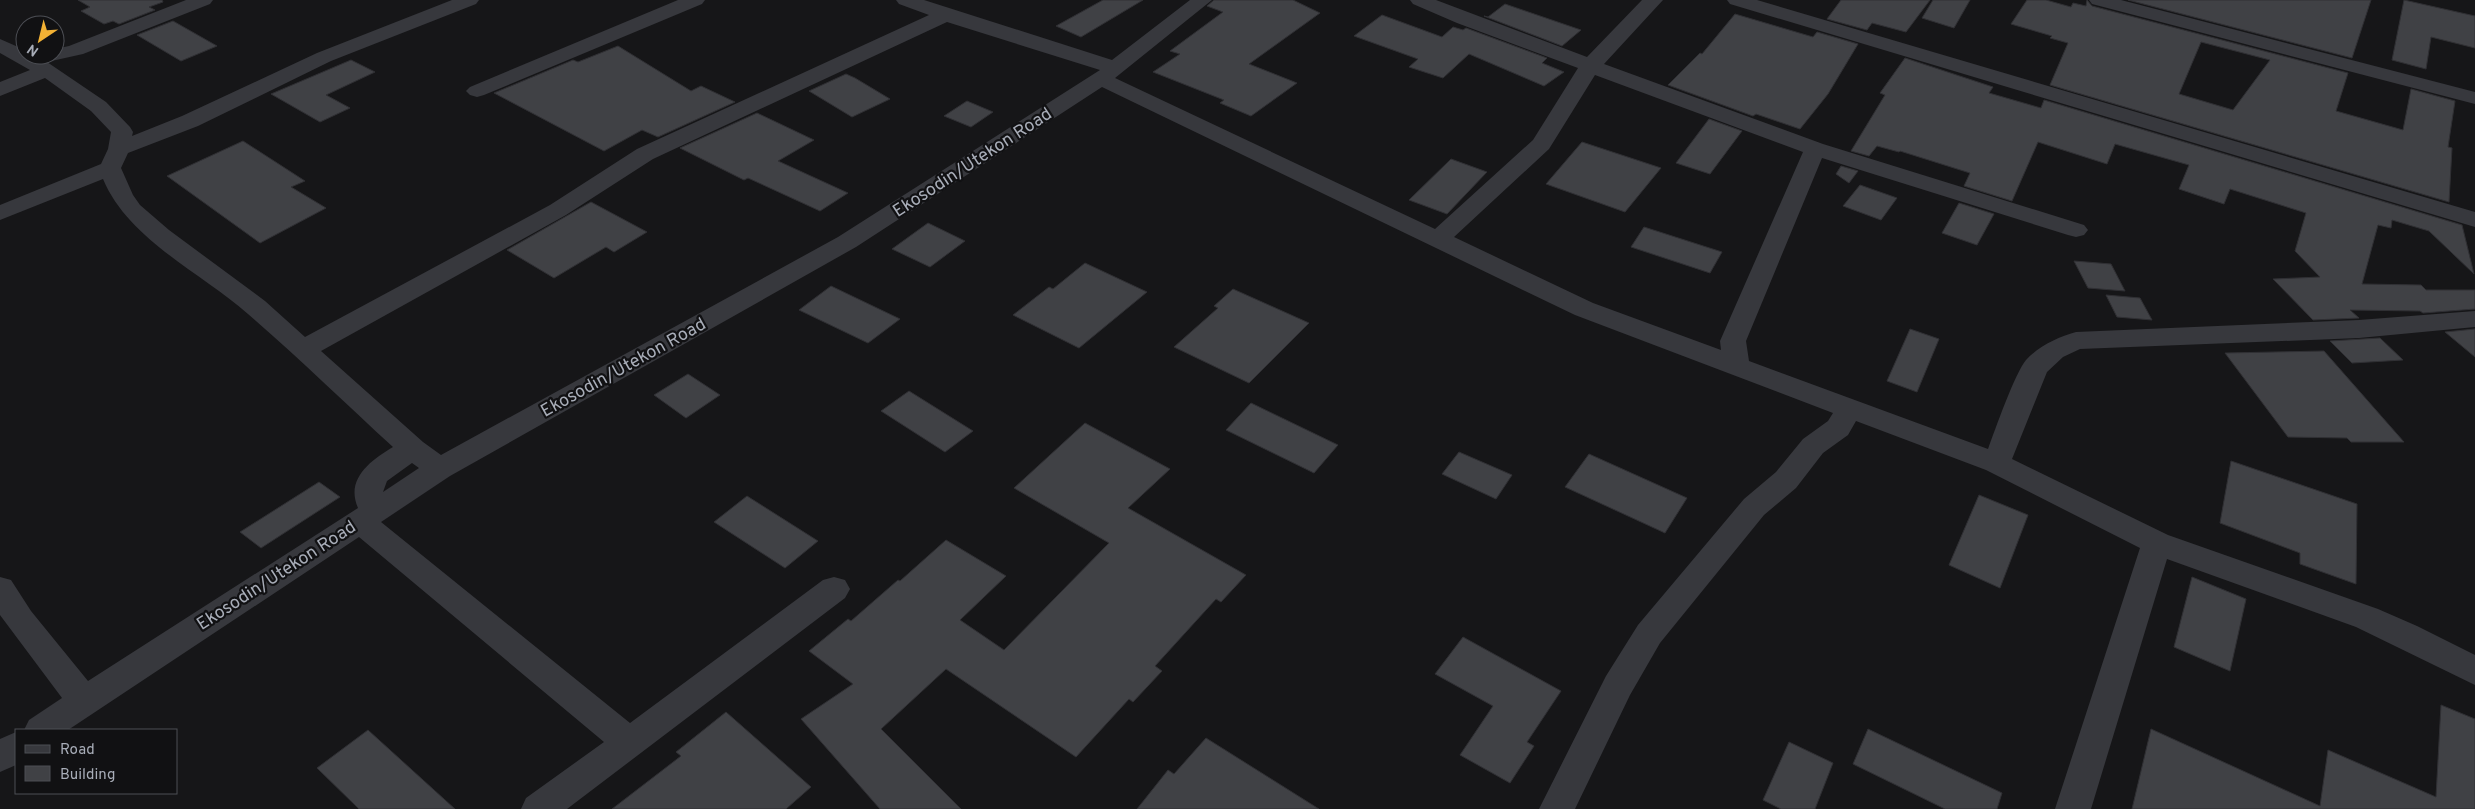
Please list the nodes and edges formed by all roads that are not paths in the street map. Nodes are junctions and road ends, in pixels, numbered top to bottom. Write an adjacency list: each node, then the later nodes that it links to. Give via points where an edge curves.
1 (203, 0): 12 (street)
2 (469, 0): 20 (street, via 324,58)
3 (695, 0): 17 (street)
4 (906, 0): 10 (street)
5 (1202, 0): 15 (street, Ekosodin/Utekon Road)
6 (1420, 0): 13 (street)
7 (1653, 0): 13 (street)
8 (1737, 0): 22 (street)
9 (2099, 0): 18 (street)
10 (946, 15): 15 (street); 26 (street, via 645,154 558,210)
11 (0, 45): 14 (street)
12 (76, 50): 14 (street); 14 (street, via 56,55)
13 (1590, 66): 19 (street); 24 (street, via 1541,144)
14 (40, 68): 16 (street); 20 (street, via 93,101 116,123 122,132)
15 (1108, 73): 24 (street); 31 (street, Ekosodin/Utekon Road, via 847,242)
16 (0, 90)
17 (477, 91)
18 (2475, 98)
19 (1815, 149): 23 (street); 27 (street, via 1733,342)
20 (115, 158): 21 (street); 26 (street, via 122,196 132,210 256,307)
21 (0, 213)
22 (2475, 220)
23 (2076, 230)
24 (1437, 240): 27 (street, via 1584,309)
25 (2475, 319): 30 (street, via 2360,329 2076,341 2054,351 2035,367)
26 (303, 349): 29 (street)
27 (1736, 366): 28 (street)
28 (1850, 408): 30 (street); 43 (street, via 1838,428 1813,446 1786,480 1754,507 1649,634 1618,686)
29 (413, 449): 31 (street); 32 (street, via 371,481)
30 (1996, 463): 33 (street)
31 (440, 469): 32 (street, Ekosodin/Utekon Road)
32 (366, 516): 37 (street, Ekosodin/Utekon Road); 39 (street)
33 (2158, 543): 36 (street, via 2367,618); 44 (street)
34 (0, 589): 37 (street, via 20,620)
35 (834, 589): 39 (street)
36 (2475, 671)
37 (84, 701): 38 (street, Ekosodin/Utekon Road)
38 (42, 729)
39 (630, 743): 42 (street)
40 (15, 748): 41 (street)
41 (0, 757)
42 (539, 809)
43 (1557, 809)
44 (2073, 809)

